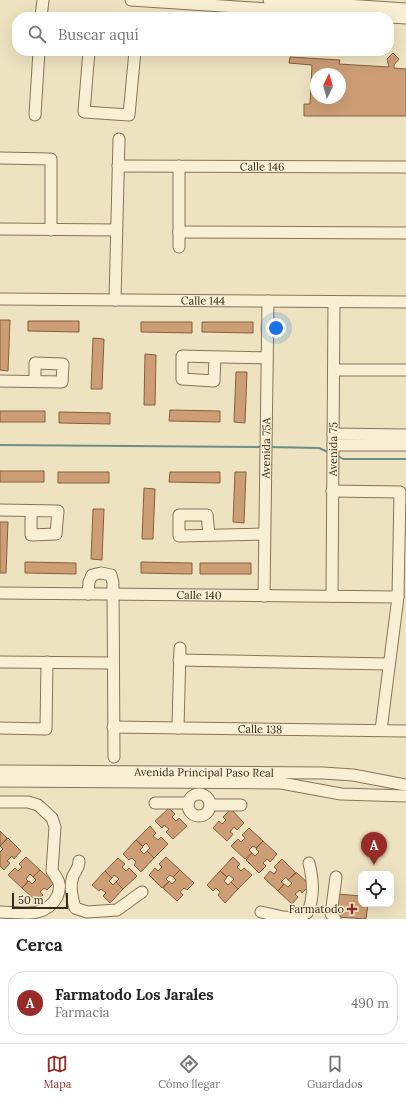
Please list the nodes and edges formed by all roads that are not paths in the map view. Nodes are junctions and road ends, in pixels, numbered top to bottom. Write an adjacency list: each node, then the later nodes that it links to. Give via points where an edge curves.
1 (43, 0): 9 (street)
2 (131, 0): 4 (street)
3 (269, 0): 7 (street)
4 (169, 1): 7 (street)
5 (376, 8): 6 (street); 8 (street); 10 (street)
6 (406, 9)
7 (320, 11): 8 (street)
8 (334, 11)
9 (42, 12)
10 (388, 12)
11 (394, 14): 12 (street)
12 (406, 18)
13 (39, 56): 16 (street)
14 (89, 56): 15 (street, via 84,112 129,115)
15 (135, 56)
16 (35, 115)
17 (119, 139): 19 (street)
18 (0, 158): 23 (street, via 51,158)
19 (118, 166): 20 (street, Calle 146); 24 (street)
20 (180, 166): 21 (street, Calle 146); 25 (street)
21 (406, 167)
22 (0, 229): 23 (street)
23 (51, 230): 24 (street)
24 (116, 230): 29 (street)
25 (179, 232): 26 (street); 27 (street)
26 (406, 233)
27 (179, 247)
28 (0, 299): 29 (street, Calle 144)
29 (115, 300): 30 (street, Calle 144)
30 (268, 301): 31 (street, Calle 144); 34 (street, Avenida 75A)
31 (334, 302): 32 (street, Calle 144); 35 (street, Avenida 75)
32 (406, 302)
33 (215, 357): 34 (street)
34 (267, 358): 45 (street, Avenida 75A)
35 (334, 370): 36 (street); 41 (street, Avenida 75)
36 (406, 370)
37 (0, 381): 38 (street)
38 (35, 381)
39 (406, 435): 41 (street)
40 (406, 445): 41 (street)
41 (333, 446): 42 (street, Avenida 75)
42 (332, 491): 51 (street, Avenida 75); 52 (street, via 400,492)
43 (0, 510): 44 (street)
44 (31, 511)
45 (264, 534): 46 (street); 50 (street, Avenida 75A)
46 (208, 535)
47 (0, 593): 48 (street, Calle 140)
48 (88, 594): 49 (street, Calle 140); 49 (street, via 90,578 101,573 111,575)
49 (113, 594): 50 (street, Calle 140); 57 (street)
50 (264, 596): 51 (street, Calle 140)
51 (332, 596): 52 (street, Calle 140)
52 (398, 597): 58 (street)
53 (180, 648): 54 (street)
54 (179, 660): 58 (street); 61 (street)
55 (0, 662): 56 (street)
56 (47, 662): 57 (street); 60 (street, via 46,729)
57 (113, 663): 59 (street)
58 (389, 664): 62 (street)
59 (113, 727): 61 (street, Calle 138); 64 (street)
60 (0, 728)
61 (178, 728): 62 (street, Calle 138)
62 (381, 730): 63 (street, Calle 138)
63 (406, 731)
64 (114, 757)
65 (0, 771): 67 (street, Avenida Principal Paso Real)
66 (317, 773): 67 (street, Avenida Principal Paso Real); 69 (street, Avenida Principal Paso Real, via 353,774); 70 (street)
67 (203, 777): 68 (street, Avenida Principal Paso Real); 70 (street, Avenida Principal Paso Real, via 280,783); 71 (street)
68 (0, 781)
69 (406, 785)
70 (315, 790): 72 (street, Avenida Principal Paso Real, via 341,794)
71 (199, 794): 75 (street, via 192,797); 76 (street, via 207,798)
72 (406, 796)
73 (0, 802): 82 (street, via 28,802 38,805 52,818 55,827 52,871 60,885 53,904 44,911 29,914)
74 (155, 802): 75 (street)
75 (188, 803): 76 (street, via 192,813 198,815 208,812)
76 (210, 805): 77 (street)
77 (241, 805)
78 (79, 861): 81 (street, via 72,884 75,908 87,912 117,910)
79 (309, 863): 83 (street, via 313,880 311,905 307,913 295,918)
80 (336, 877): 84 (street, via 331,914)
81 (142, 892)
82 (0, 912)
83 (261, 912)
84 (335, 919)

